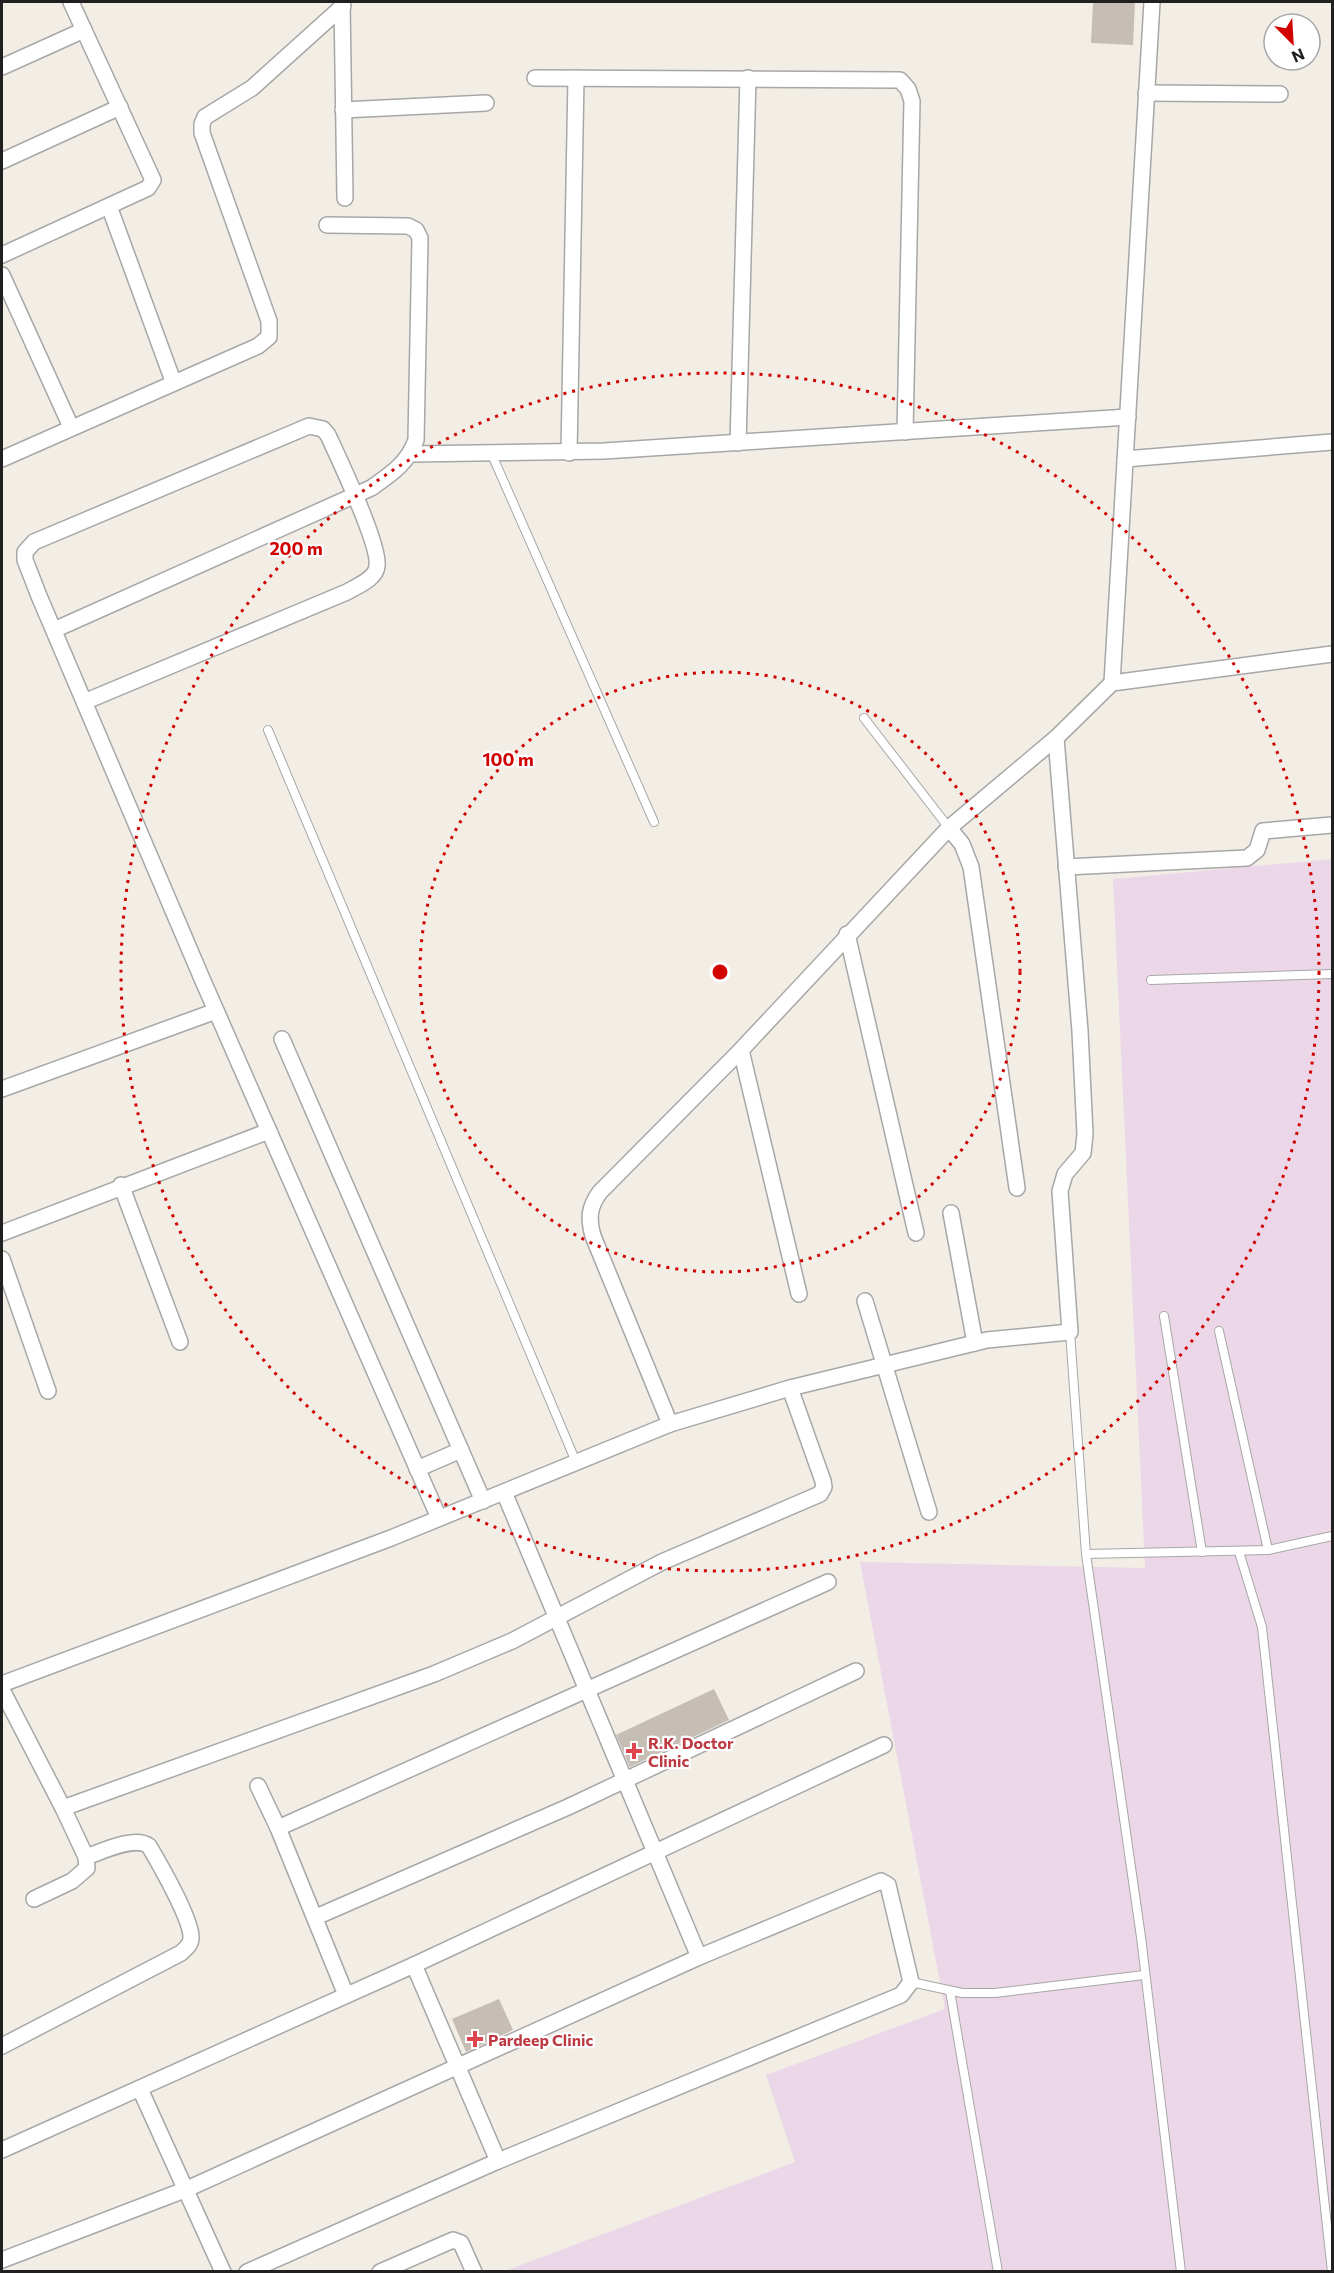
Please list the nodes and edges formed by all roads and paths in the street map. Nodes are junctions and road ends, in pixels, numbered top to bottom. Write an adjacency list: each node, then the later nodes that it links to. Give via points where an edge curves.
1 (71, 2): 4 (street)
2 (1152, 2): 9 (street)
3 (342, 4): 13 (street); 20 (street, via 252,88 205,117 202,133 271,330 258,346)
4 (84, 30): 5 (street); 12 (street)
5 (2, 68)
6 (535, 78): 7 (street)
7 (576, 78): 8 (street); 26 (street)
8 (747, 78): 23 (street, via 887,78 900,80 908,89 912,101); 24 (street)
9 (1146, 93): 10 (street); 21 (street)
10 (1280, 94)
11 (486, 103): 13 (street)
12 (120, 107): 14 (street); 16 (street, via 153,180 148,188)
13 (343, 111): 15 (street)
14 (2, 160)
15 (345, 198)
16 (109, 206): 18 (street); 20 (street)
17 (327, 225): 27 (street, via 408,226 420,238 416,440)
18 (2, 255)
19 (2, 275): 22 (street)
20 (173, 381): 22 (street)
21 (1128, 417): 23 (street); 30 (street)
22 (71, 427): 29 (street)
23 (905, 432): 24 (street)
24 (738, 442): 26 (street)
25 (1332, 442): 30 (street)
26 (569, 453): 28 (street)
27 (411, 454): 28 (street); 31 (street, via 397,470)
28 (492, 455): 39 (lane)
29 (2, 459)
30 (1125, 459): 34 (street)
31 (355, 496): 32 (street); 32 (street, via 328,435 309,426 34,542 24,552 25,560); 35 (street, via 376,553 377,567 372,577 347,592)
32 (54, 630): 35 (street)
33 (1332, 654): 34 (street)
34 (1112, 683): 38 (street)
35 (84, 702): 46 (street)
36 (864, 718): 41 (lane)
37 (268, 730): 69 (lane)
38 (1056, 738): 41 (street); 42 (street)
39 (654, 822)
40 (1332, 825): 42 (street, via 1263,831 1257,850 1247,858)
41 (949, 828): 43 (street); 52 (street, via 962,844 971,867)
42 (1066, 867): 61 (street, via 1085,1134 1083,1153 1065,1174 1060,1191)
43 (847, 934): 48 (street); 55 (street)
44 (1332, 974): 45 (lane)
45 (1150, 980)
46 (216, 1011): 49 (street); 50 (street)
47 (282, 1039): 68 (street)
48 (741, 1050): 57 (street); 67 (street, via 591,1203 593,1236)
49 (2, 1089)
50 (269, 1131): 51 (street); 70 (street)
51 (121, 1185): 54 (street); 62 (street)
52 (1017, 1188)
53 (951, 1213): 63 (street)
54 (2, 1233)
55 (916, 1233)
56 (2, 1259): 66 (street)
57 (800, 1294)
58 (865, 1301): 64 (street)
59 (1164, 1316): 77 (lane)
60 (1219, 1331): 76 (lane)
61 (1070, 1332): 63 (street); 79 (lane)
62 (180, 1342)
63 (975, 1343): 64 (street)
64 (885, 1365): 65 (street); 73 (street)
65 (790, 1388): 67 (street); 81 (street, via 823,1481 820,1494 662,1562)
66 (48, 1391)
67 (670, 1424): 69 (street)
68 (461, 1450): 70 (street); 72 (street)
69 (576, 1462): 71 (street)
70 (417, 1468): 74 (street)
71 (504, 1492): 72 (street); 81 (street)
72 (483, 1500): 74 (street)
73 (929, 1512)
74 (439, 1518): 83 (street)
75 (1332, 1536): 76 (lane)
76 (1268, 1550): 78 (lane)
77 (1202, 1552): 78 (lane); 79 (lane)
78 (1239, 1552): 114 (lane, via 1262,1627)
79 (1086, 1554): 97 (lane)
80 (828, 1582): 85 (street)
81 (556, 1617): 85 (street); 89 (street, via 513,1641 374,1698)
82 (856, 1671): 87 (street)
83 (2, 1684)
84 (2, 1690): 89 (street)
85 (585, 1691): 87 (street); 90 (street)
86 (884, 1745): 91 (street)
87 (623, 1781): 91 (street); 94 (street)
88 (258, 1786): 90 (street)
89 (63, 1808): 92 (street)
90 (279, 1828): 94 (street)
91 (656, 1851): 95 (street); 96 (street)
92 (86, 1857): 93 (street, via 87,1869 81,1875); 101 (street, via 134,1843 149,1846 177,1899 191,1935 189,1946)
93 (34, 1899)
94 (316, 1917): 100 (street)
95 (699, 1957): 98 (street, via 884,1880); 102 (street)
96 (414, 1965): 100 (street); 102 (street)
97 (1144, 1975): 99 (lane, via 995,1993); 113 (lane)
98 (911, 1982): 99 (lane); 105 (street, via 901,1995)
99 (950, 1991): 112 (lane)
100 (346, 1995): 103 (street)
101 (2, 2046)
102 (459, 2065): 105 (street); 106 (street)
103 (140, 2089): 104 (street); 106 (street)
104 (2, 2150)
105 (498, 2161): 109 (street)
106 (187, 2189): 107 (street); 108 (street)
107 (2, 2260)
108 (223, 2271)
109 (248, 2271)
110 (380, 2271): 111 (street, via 453,2240 461,2243)
111 (474, 2271)
112 (998, 2271)
113 (1181, 2271)
114 (1332, 2271)

